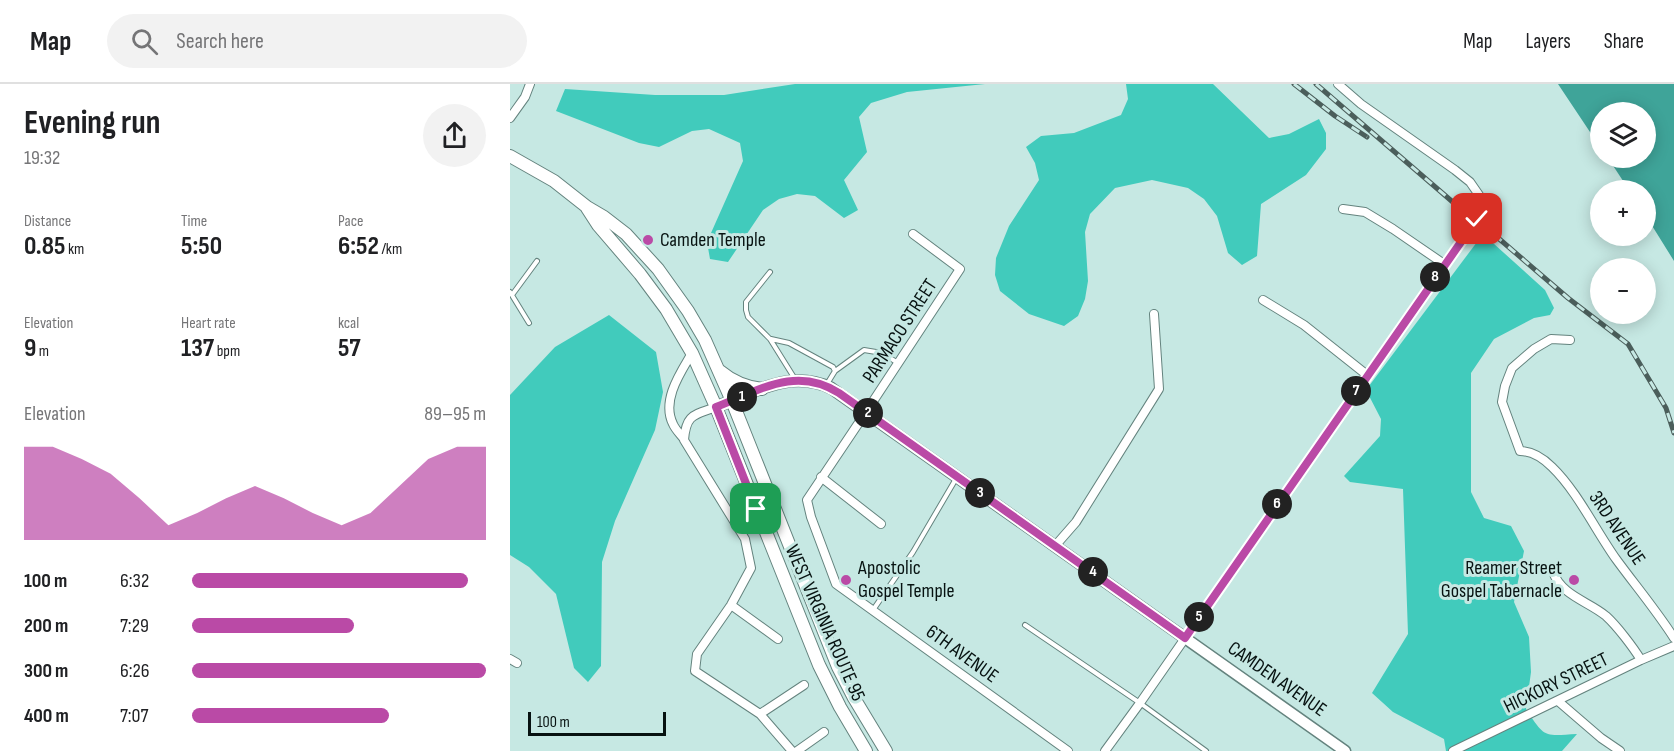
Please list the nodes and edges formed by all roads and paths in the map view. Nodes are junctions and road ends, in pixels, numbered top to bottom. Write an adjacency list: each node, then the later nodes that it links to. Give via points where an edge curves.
1 (530, 84): 3 (street)
2 (1338, 84): 9 (street, via 1455,170 1479,195 1477,219)
3 (510, 118)
4 (510, 156): 5 (main road)
5 (587, 207): 17 (main road, via 666,309); 19 (main road, via 626,234 658,269 696,324)
6 (1343, 208): 9 (street, via 1365,212)
7 (913, 234): 18 (street, PARMACO STREET, via 960,269)
8 (537, 261): 11 (lane)
9 (1444, 264): 21 (street)
10 (770, 272): 15 (lane, via 746,302 746,310)
11 (511, 294): 14 (lane)
12 (1263, 300): 21 (street, via 1304,325)
13 (1154, 314): 32 (street, via 1158,389 1076,522)
14 (529, 323)
15 (770, 339): 20 (lane, via 789,343); 22 (lane)
16 (1570, 340): 39 (street, 3RD AVENUE, via 1551,339 1512,368 1502,402 1520,451 1532,453 1552,467 1571,490)
17 (692, 353): 26 (main road); 28 (street, via 671,398 672,422)
18 (898, 363): 20 (lane, via 882,353 864,350); 27 (street, PARMACO STREET)
19 (718, 369): 24 (main road, via 743,385); 25 (main road)
20 (835, 371): 23 (lane)
21 (1367, 375): 38 (street)
22 (796, 380): 23 (street, CAMDEN AVENUE); 24 (street, CAMDEN AVENUE)
23 (826, 386): 27 (street, CAMDEN AVENUE)
24 (762, 389): 25 (street, CAMDEN AVENUE)
25 (732, 401): 26 (street, CAMDEN AVENUE); 51 (main road, WEST VIRGINIA ROUTE 95, via 831,651)
26 (716, 407): 28 (street, via 687,421); 50 (main road, WEST VIRGINIA ROUTE 95, via 822,671)
27 (866, 412): 29 (street, CAMDEN AVENUE); 30 (street, PARMACO STREET)
28 (684, 440): 35 (street, via 745,539 751,568)
29 (957, 476): 32 (street, CAMDEN AVENUE); 36 (lane, via 913,552)
30 (821, 477): 31 (street); 34 (street, PARMACO STREET, via 807,500)
31 (881, 524)
32 (1055, 546): 38 (street, CAMDEN AVENUE)
33 (1553, 572): 42 (street, via 1572,595 1606,616)
34 (836, 584): 36 (street, 6TH AVENUE)
35 (731, 606): 40 (street); 46 (street, via 697,654 695,671)
36 (873, 610): 52 (street, 6TH AVENUE)
37 (1025, 625): 45 (lane)
38 (1185, 638): 45 (street); 55 (street, CAMDEN AVENUE)
39 (1674, 638)
40 (778, 639)
41 (1674, 646): 42 (street, HICKORY STREET)
42 (1641, 660): 44 (street, HICKORY STREET)
43 (804, 685): 46 (street)
44 (1558, 701): 56 (street, HICKORY STREET); 57 (street)
45 (1140, 703): 53 (street); 54 (lane)
46 (760, 714): 48 (street)
47 (824, 732): 49 (street)
48 (792, 751)
49 (797, 751)
50 (866, 751)
51 (886, 751)
52 (1068, 751)
53 (1104, 751)
54 (1206, 751)
55 (1345, 751)
56 (1453, 751)
57 (1620, 751)

